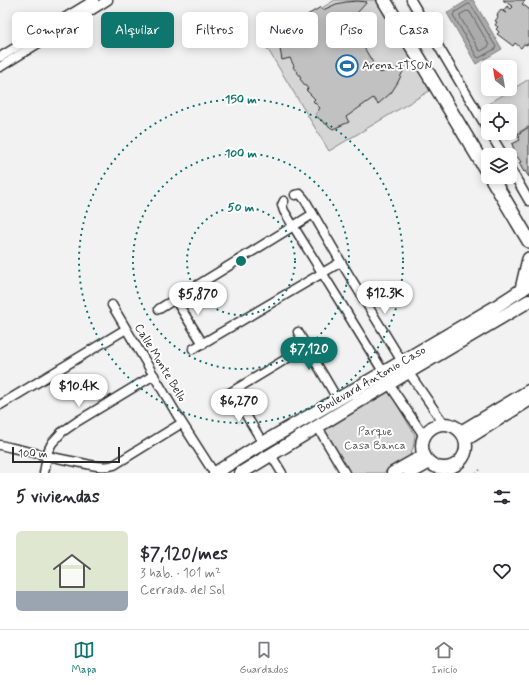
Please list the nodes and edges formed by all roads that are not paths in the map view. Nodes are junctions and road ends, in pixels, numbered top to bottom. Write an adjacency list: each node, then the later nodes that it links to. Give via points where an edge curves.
1 (94, 0): 5 (street)
2 (108, 0): 6 (street)
3 (384, 0): 8 (main road)
4 (411, 0): 7 (street)
5 (0, 57)
6 (0, 67)
7 (481, 118)
8 (481, 161)
9 (517, 180): 12 (street)
10 (495, 184): 16 (main road)
11 (295, 195): 14 (street, via 302,195)
12 (529, 200)
13 (284, 201): 15 (street, via 282,207)
14 (313, 214): 15 (street); 18 (street)
15 (294, 226): 19 (street); 21 (street)
16 (529, 241)
17 (529, 259): 20 (main road)
18 (341, 262): 19 (street); 33 (street)
19 (322, 273): 30 (street); 35 (street)
20 (526, 287): 25 (main road, Boulevard Antonio Caso)
21 (175, 300): 24 (street); 30 (street)
22 (529, 301): 26 (main road, Boulevard Antonio Caso)
23 (112, 305): 27 (street, Calle Monte Bello)
24 (159, 309)
25 (492, 309): 26 (main road); 29 (main road, Boulevard Antonio Caso)
26 (499, 319): 29 (main road, Boulevard Antonio Caso)
27 (126, 329): 34 (street, Calle Monte Bello); 41 (street)
28 (298, 332): 31 (street)
29 (451, 340): 33 (main road, Boulevard Antonio Caso)
30 (203, 344): 32 (street)
31 (306, 347): 37 (street); 39 (street)
32 (193, 349)
33 (406, 367): 35 (main road, Boulevard Antonio Caso); 43 (street)
34 (154, 375): 42 (street, Calle Monte Bello); 50 (street, via 69,426 52,443)
35 (387, 378): 39 (main road, Boulevard Antonio Caso); 44 (main road, Boulevard Antonio Caso); 45 (street)
36 (529, 391): 46 (main road)
37 (232, 392): 38 (street); 47 (street)
38 (218, 400)
39 (338, 400): 47 (main road, Boulevard Antonio Caso)
40 (529, 400): 46 (main road)
41 (0, 405)
42 (182, 423): 50 (street, via 110,466); 53 (street, Calle Monte Bello)
43 (444, 424): 45 (main road, via 432,427); 46 (main road, via 456,428)
44 (317, 426): 49 (main road, Boulevard Antonio Caso); 56 (street)
45 (424, 436): 51 (main road, via 421,446)
46 (463, 436): 51 (main road, via 466,449 464,457 451,468 435,467)
47 (263, 443): 53 (main road, Boulevard Antonio Caso)
48 (0, 445): 50 (street)
49 (271, 455): 54 (main road, Boulevard Antonio Caso); 55 (street)
50 (47, 456): 52 (street)
51 (426, 459): 57 (main road); 58 (main road)
52 (44, 473)
53 (214, 473)
54 (241, 473)
55 (282, 473)
56 (345, 473)
57 (393, 473)
58 (410, 473)

